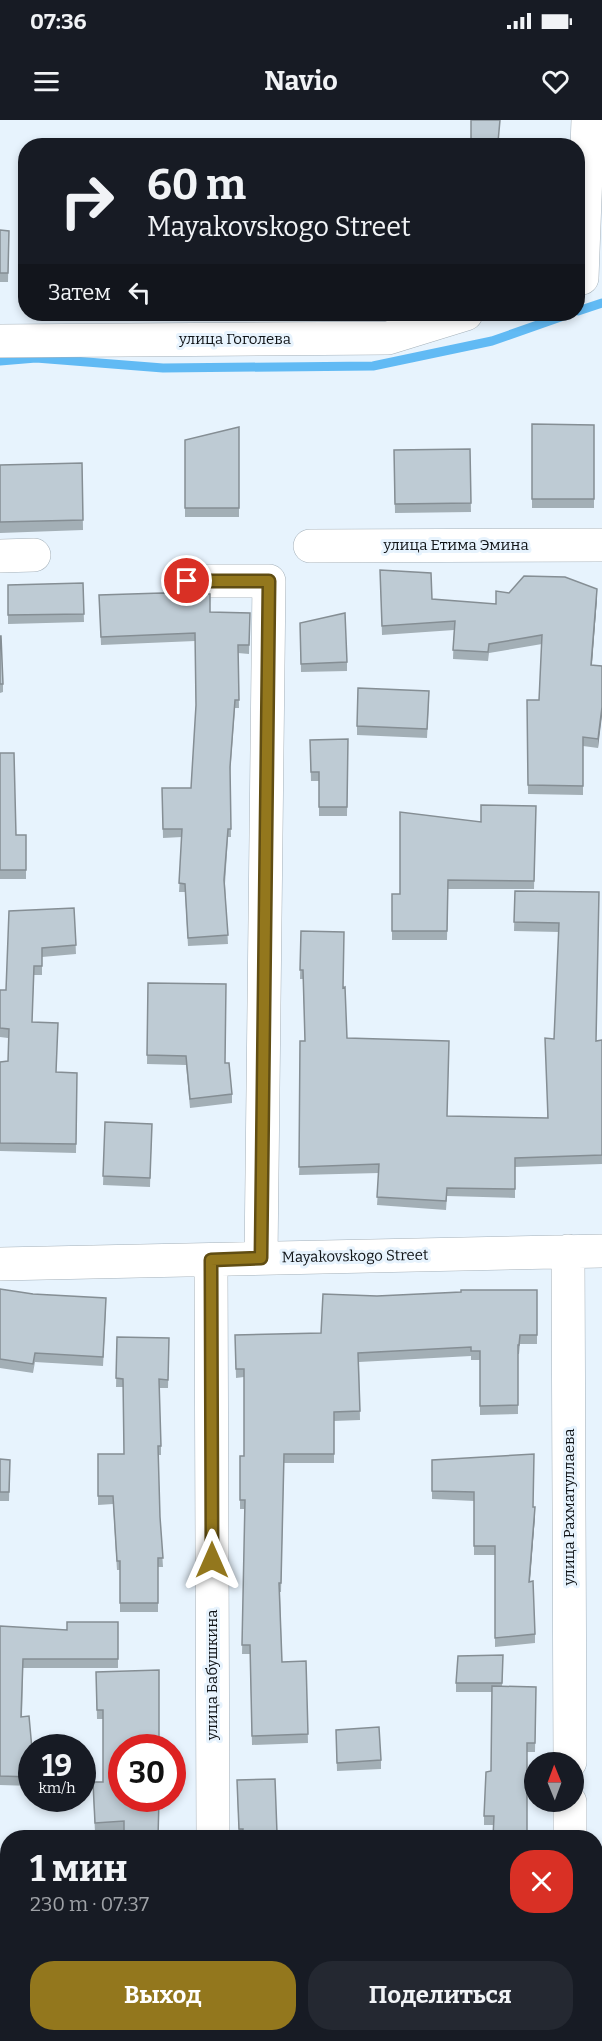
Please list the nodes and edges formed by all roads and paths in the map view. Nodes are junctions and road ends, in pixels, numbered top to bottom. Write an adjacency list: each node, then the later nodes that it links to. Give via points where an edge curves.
1 (588, 120): 2 (street)
2 (587, 276)
3 (443, 321): 4 (street, улица Гоголева, via 388,338)
4 (0, 340)
5 (602, 545): 6 (street, улица Етима Эмина)
6 (310, 546)
7 (34, 555): 8 (street)
8 (0, 556)
9 (187, 581): 12 (street, via 269,581)
10 (568, 1251): 11 (street, Mayakovskogo Street); 12 (street, Mayakovskogo Street); 15 (street, улица Рахматуллаева)
11 (602, 1251)
12 (261, 1258): 13 (street, Mayakovskogo Street)
13 (211, 1260): 14 (street, Mayakovskogo Street); 17 (street, улица Бабушкина)
14 (0, 1264)
15 (570, 1752)
16 (570, 1812): 18 (street)
17 (213, 1830)
18 (570, 1830)

